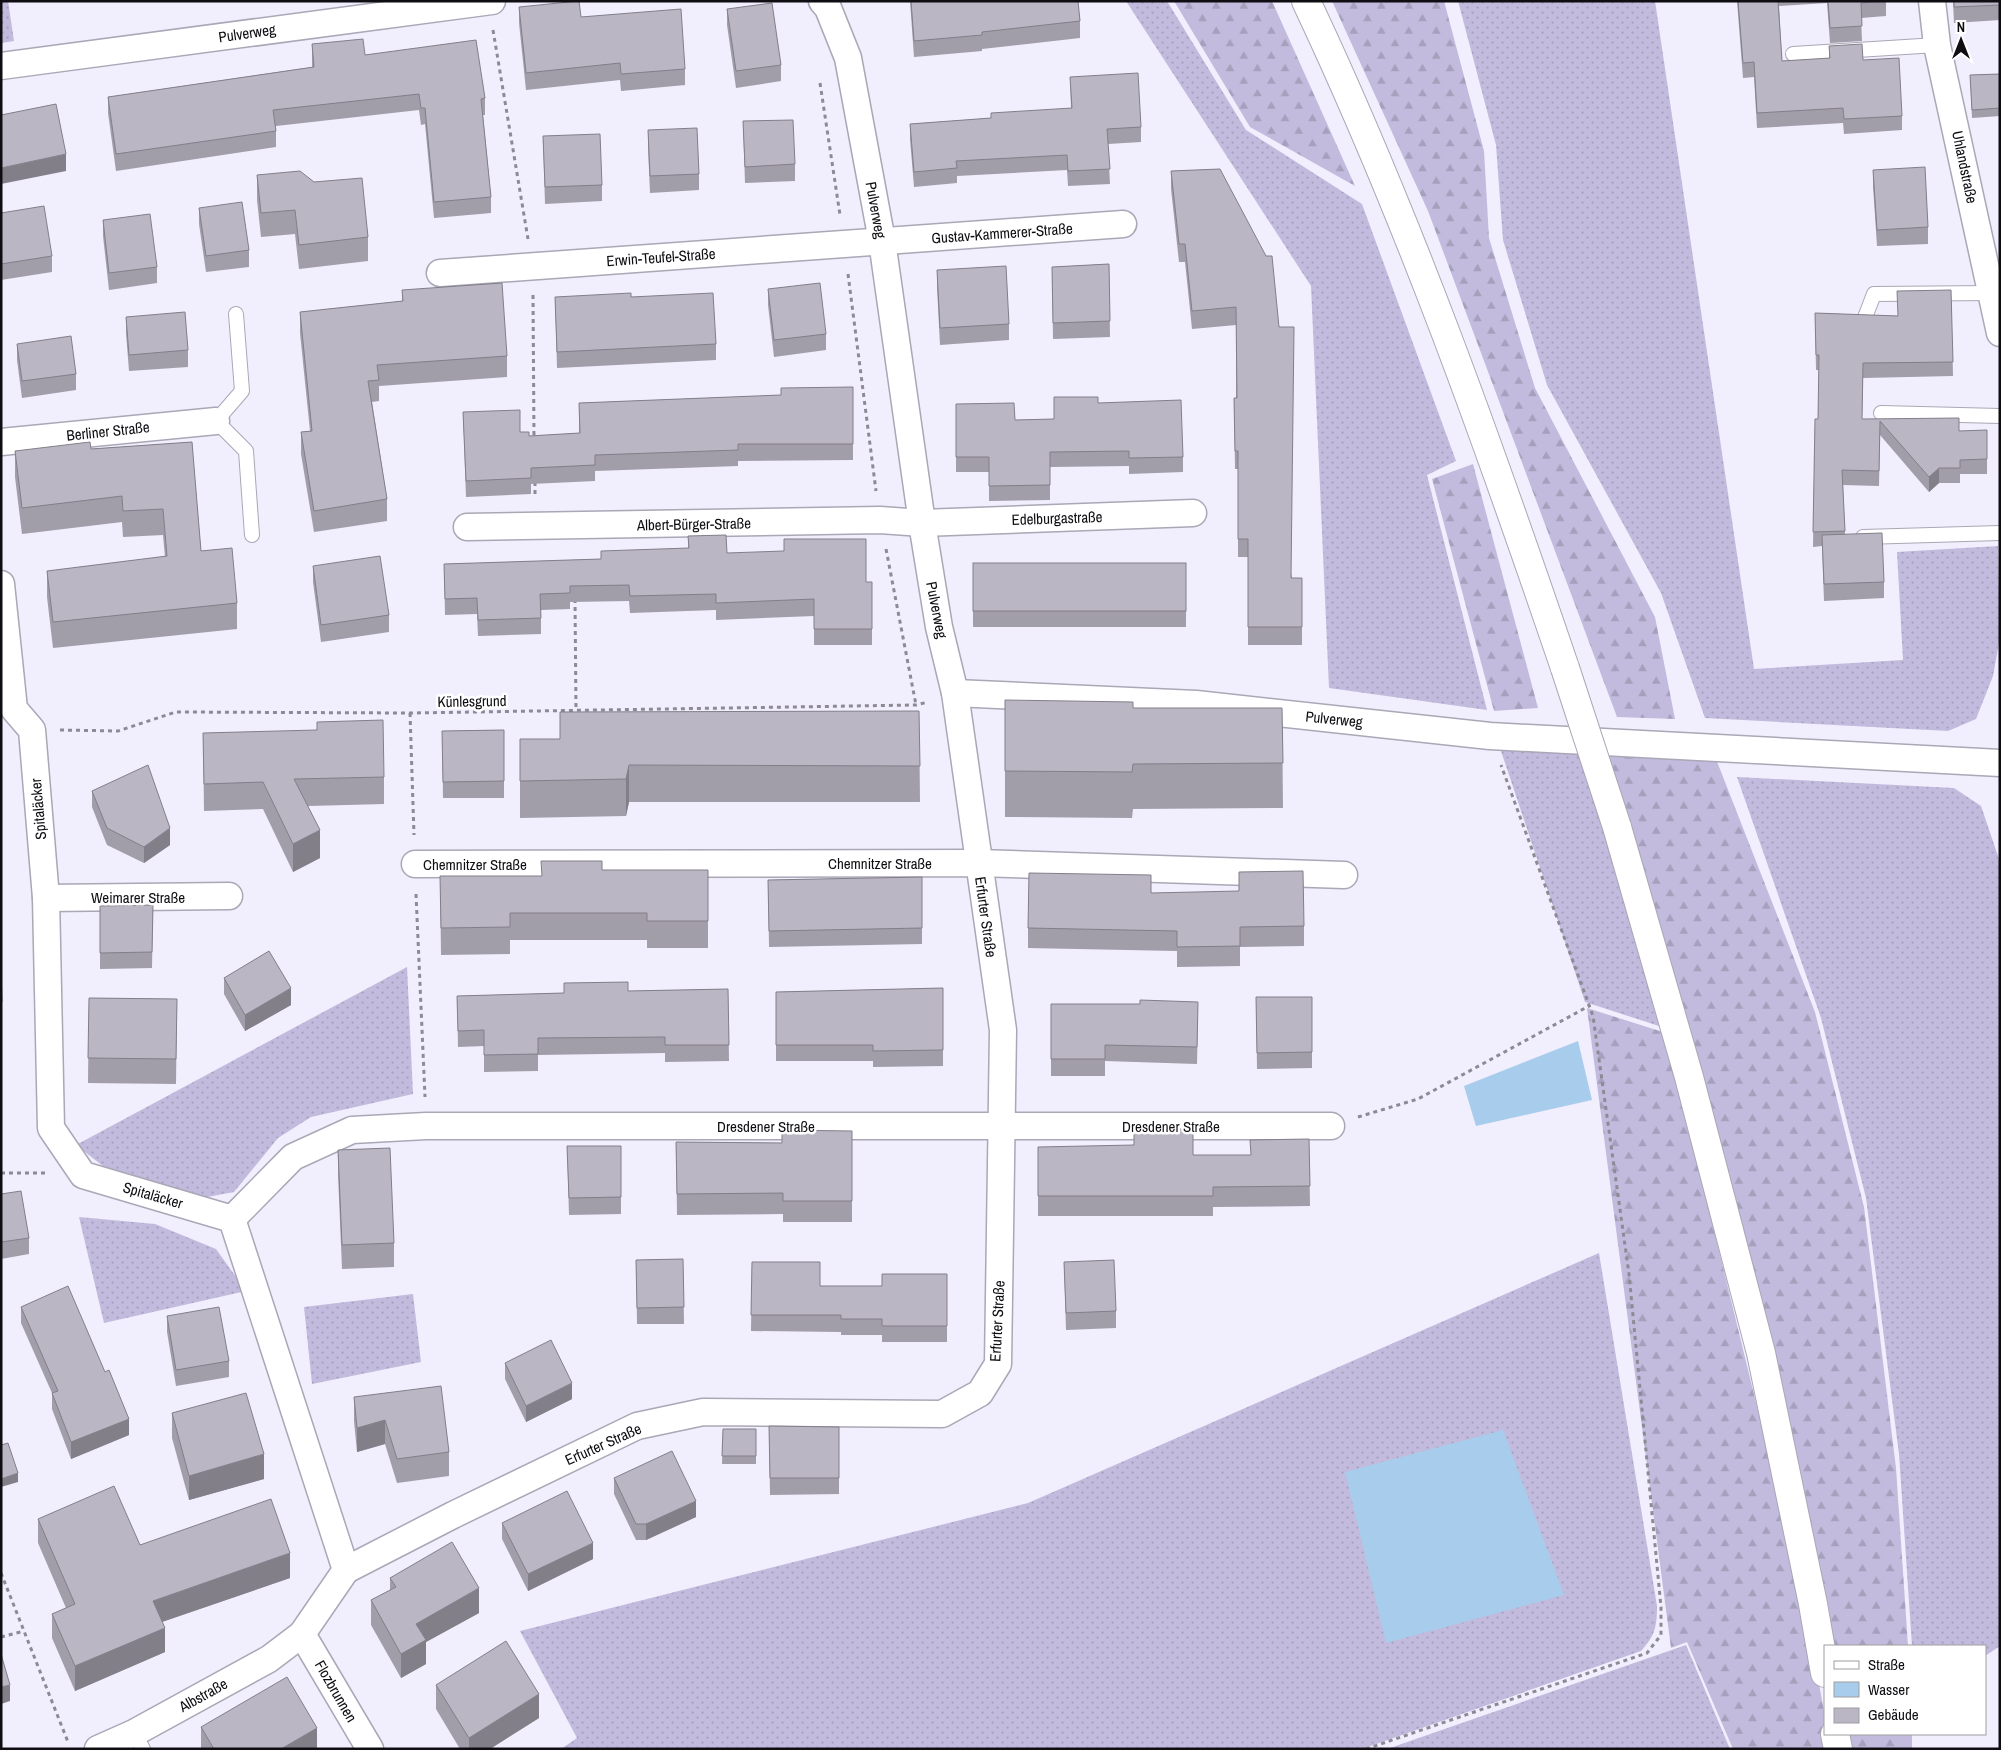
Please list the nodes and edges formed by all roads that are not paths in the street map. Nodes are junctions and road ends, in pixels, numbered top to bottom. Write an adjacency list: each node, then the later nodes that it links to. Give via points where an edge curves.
1 (490, 1): 5 (street, Pulverweg)
2 (822, 1): 10 (street, Pulverweg, via 828,8 848,58)
3 (1306, 1): 40 (main road, bridge, via 1403,225 1474,408 1617,827 1690,1077 1761,1353)
4 (1932, 1): 6 (street, Uhlandstraße)
5 (387, 7): 8 (street, Pulverweg)
6 (1938, 45): 7 (lane); 12 (street, Uhlandstraße)
7 (1793, 54)
8 (1, 66)
9 (1123, 224): 10 (street, Gustav-Kammerer-Straße)
10 (882, 242): 11 (street, Erwin-Teufel-Straße); 21 (street, Pulverweg)
11 (440, 273)
12 (1992, 293): 14 (lane, via 1874,294); 15 (street, Uhlandstraße)
13 (236, 314): 18 (lane, via 242,391)
14 (1864, 320)
15 (2000, 333)
16 (1882, 413): 17 (lane)
17 (2000, 416)
18 (216, 421): 19 (street, Berliner Straße); 24 (lane, via 246,451)
19 (1, 442)
20 (1193, 513): 21 (street, Edelburgastraße)
21 (922, 523): 22 (street, Albert-Bürger-Straße, via 880,520); 27 (street, Pulverweg, via 939,627)
22 (467, 528)
23 (2000, 533): 25 (lane)
24 (252, 535)
25 (1858, 537)
26 (1, 584): 28 (street)
27 (955, 694): 29 (street, Pulverweg, via 1196,704 1490,736); 30 (street, Erfurter Straße)
28 (8, 709): 34 (street, Spitaläcker, via 32,730)
29 (2000, 763)
30 (978, 863): 31 (street, Chemnitzer Straße); 32 (street, Chemnitzer Straße); 35 (street, Erfurter Straße, via 1003,1030)
31 (415, 864)
32 (1344, 875)
33 (229, 896): 34 (street, Weimarer Straße)
34 (46, 898): 37 (street, Spitaläcker, via 51,1128 83,1175)
35 (1002, 1126): 36 (street, Dresdener Straße); 37 (street, Dresdener Straße, via 426,1126 352,1130 293,1157); 38 (street, Erfurter Straße, via 998,1364 980,1393 942,1414 703,1412 637,1426)
36 (1331, 1126)
37 (232, 1219): 38 (street)
38 (346, 1570): 39 (street)
39 (302, 1634): 42 (street, Albstraße); 44 (street, Flozbrunnen)
40 (1824, 1667)
41 (1835, 1735): 45 (main road)
42 (139, 1741): 43 (street, Albstraße)
43 (98, 1749)
44 (370, 1749)
45 (1838, 1749)

